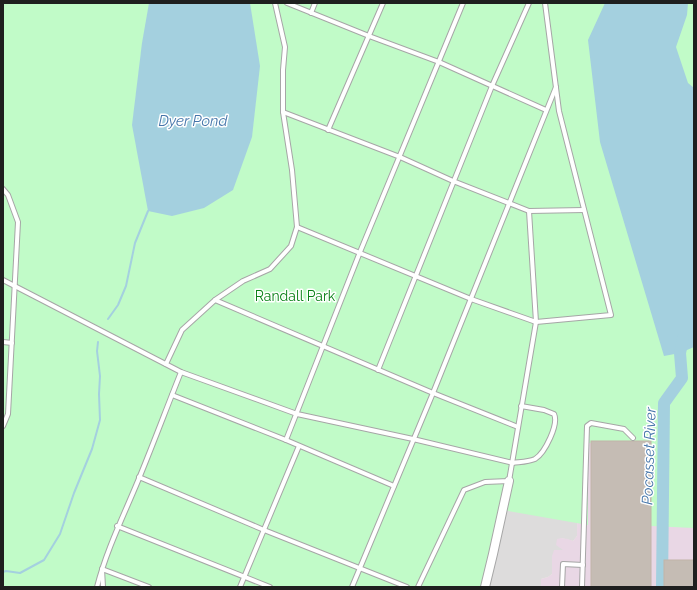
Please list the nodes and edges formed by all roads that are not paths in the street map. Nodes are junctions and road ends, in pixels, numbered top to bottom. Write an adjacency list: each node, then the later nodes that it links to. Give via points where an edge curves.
1 (275, 3): 14 (lane, via 285,47)
2 (287, 3): 8 (lane)
3 (315, 3): 8 (lane)
4 (383, 3): 9 (lane)
5 (463, 3): 10 (lane)
6 (529, 3): 11 (lane)
7 (545, 3): 12 (lane)
8 (311, 13): 9 (lane)
9 (369, 36): 10 (lane); 15 (lane)
10 (439, 62): 11 (lane); 16 (lane)
11 (492, 86): 13 (lane); 17 (lane)
12 (556, 87): 13 (lane); 20 (lane, via 559,111)
13 (546, 110): 19 (lane)
14 (283, 112): 15 (lane); 22 (lane)
15 (328, 130): 16 (lane)
16 (400, 157): 17 (lane); 23 (lane)
17 (453, 181): 19 (lane); 24 (lane)
18 (3, 189): 26 (lane, via 8,195 18,222)
19 (510, 204): 21 (lane); 27 (lane)
20 (584, 210): 21 (lane); 29 (lane, via 611,315)
21 (529, 211): 29 (lane)
22 (297, 227): 23 (lane); 28 (lane, via 291,246 270,269 244,280)
23 (360, 252): 24 (lane); 32 (lane)
24 (415, 276): 27 (lane); 34 (lane)
25 (3, 280): 26 (lane)
26 (15, 286): 31 (lane); 33 (lane)
27 (471, 299): 29 (lane); 36 (lane)
28 (215, 300): 32 (lane); 33 (lane, via 182,330)
29 (536, 322): 38 (lane)
30 (3, 342): 31 (lane)
31 (12, 343): 39 (lane)
32 (322, 346): 34 (lane); 40 (lane)
33 (166, 364): 35 (lane)
34 (378, 370): 36 (lane)
35 (181, 372): 37 (lane); 40 (lane)
36 (433, 393): 42 (lane); 44 (lane)
37 (172, 395): 45 (lane); 48 (lane)
38 (521, 406): 42 (lane); 47 (lane, via 544,410 556,417 542,453 535,459)
39 (5, 414): 41 (lane)
40 (297, 414): 44 (lane); 45 (lane)
41 (3, 426)
42 (518, 427): 47 (lane)
43 (633, 438): 53 (lane, via 618,427 591,423 587,426)
44 (413, 439): 47 (lane); 50 (lane)
45 (286, 440): 46 (lane)
46 (299, 446): 50 (lane); 52 (lane)
47 (513, 462): 49 (lane)
48 (139, 478): 51 (lane); 52 (lane)
49 (509, 481): 64 (lane, via 485,482 464,490); 65 (street)
50 (394, 486): 54 (lane)
51 (117, 526): 55 (lane); 56 (lane)
52 (264, 530): 54 (lane); 56 (lane)
53 (583, 565): 66 (lane, via 563,564); 67 (lane)
54 (360, 568): 62 (lane); 63 (lane)
55 (102, 569): 57 (lane); 58 (lane); 59 (lane)
56 (244, 577): 60 (lane); 61 (lane)
57 (97, 587)
58 (103, 587)
59 (149, 587)
60 (240, 587)
61 (270, 587)
62 (352, 587)
63 (407, 587)
64 (418, 587)
65 (485, 587)
66 (562, 587)
67 (582, 587)

